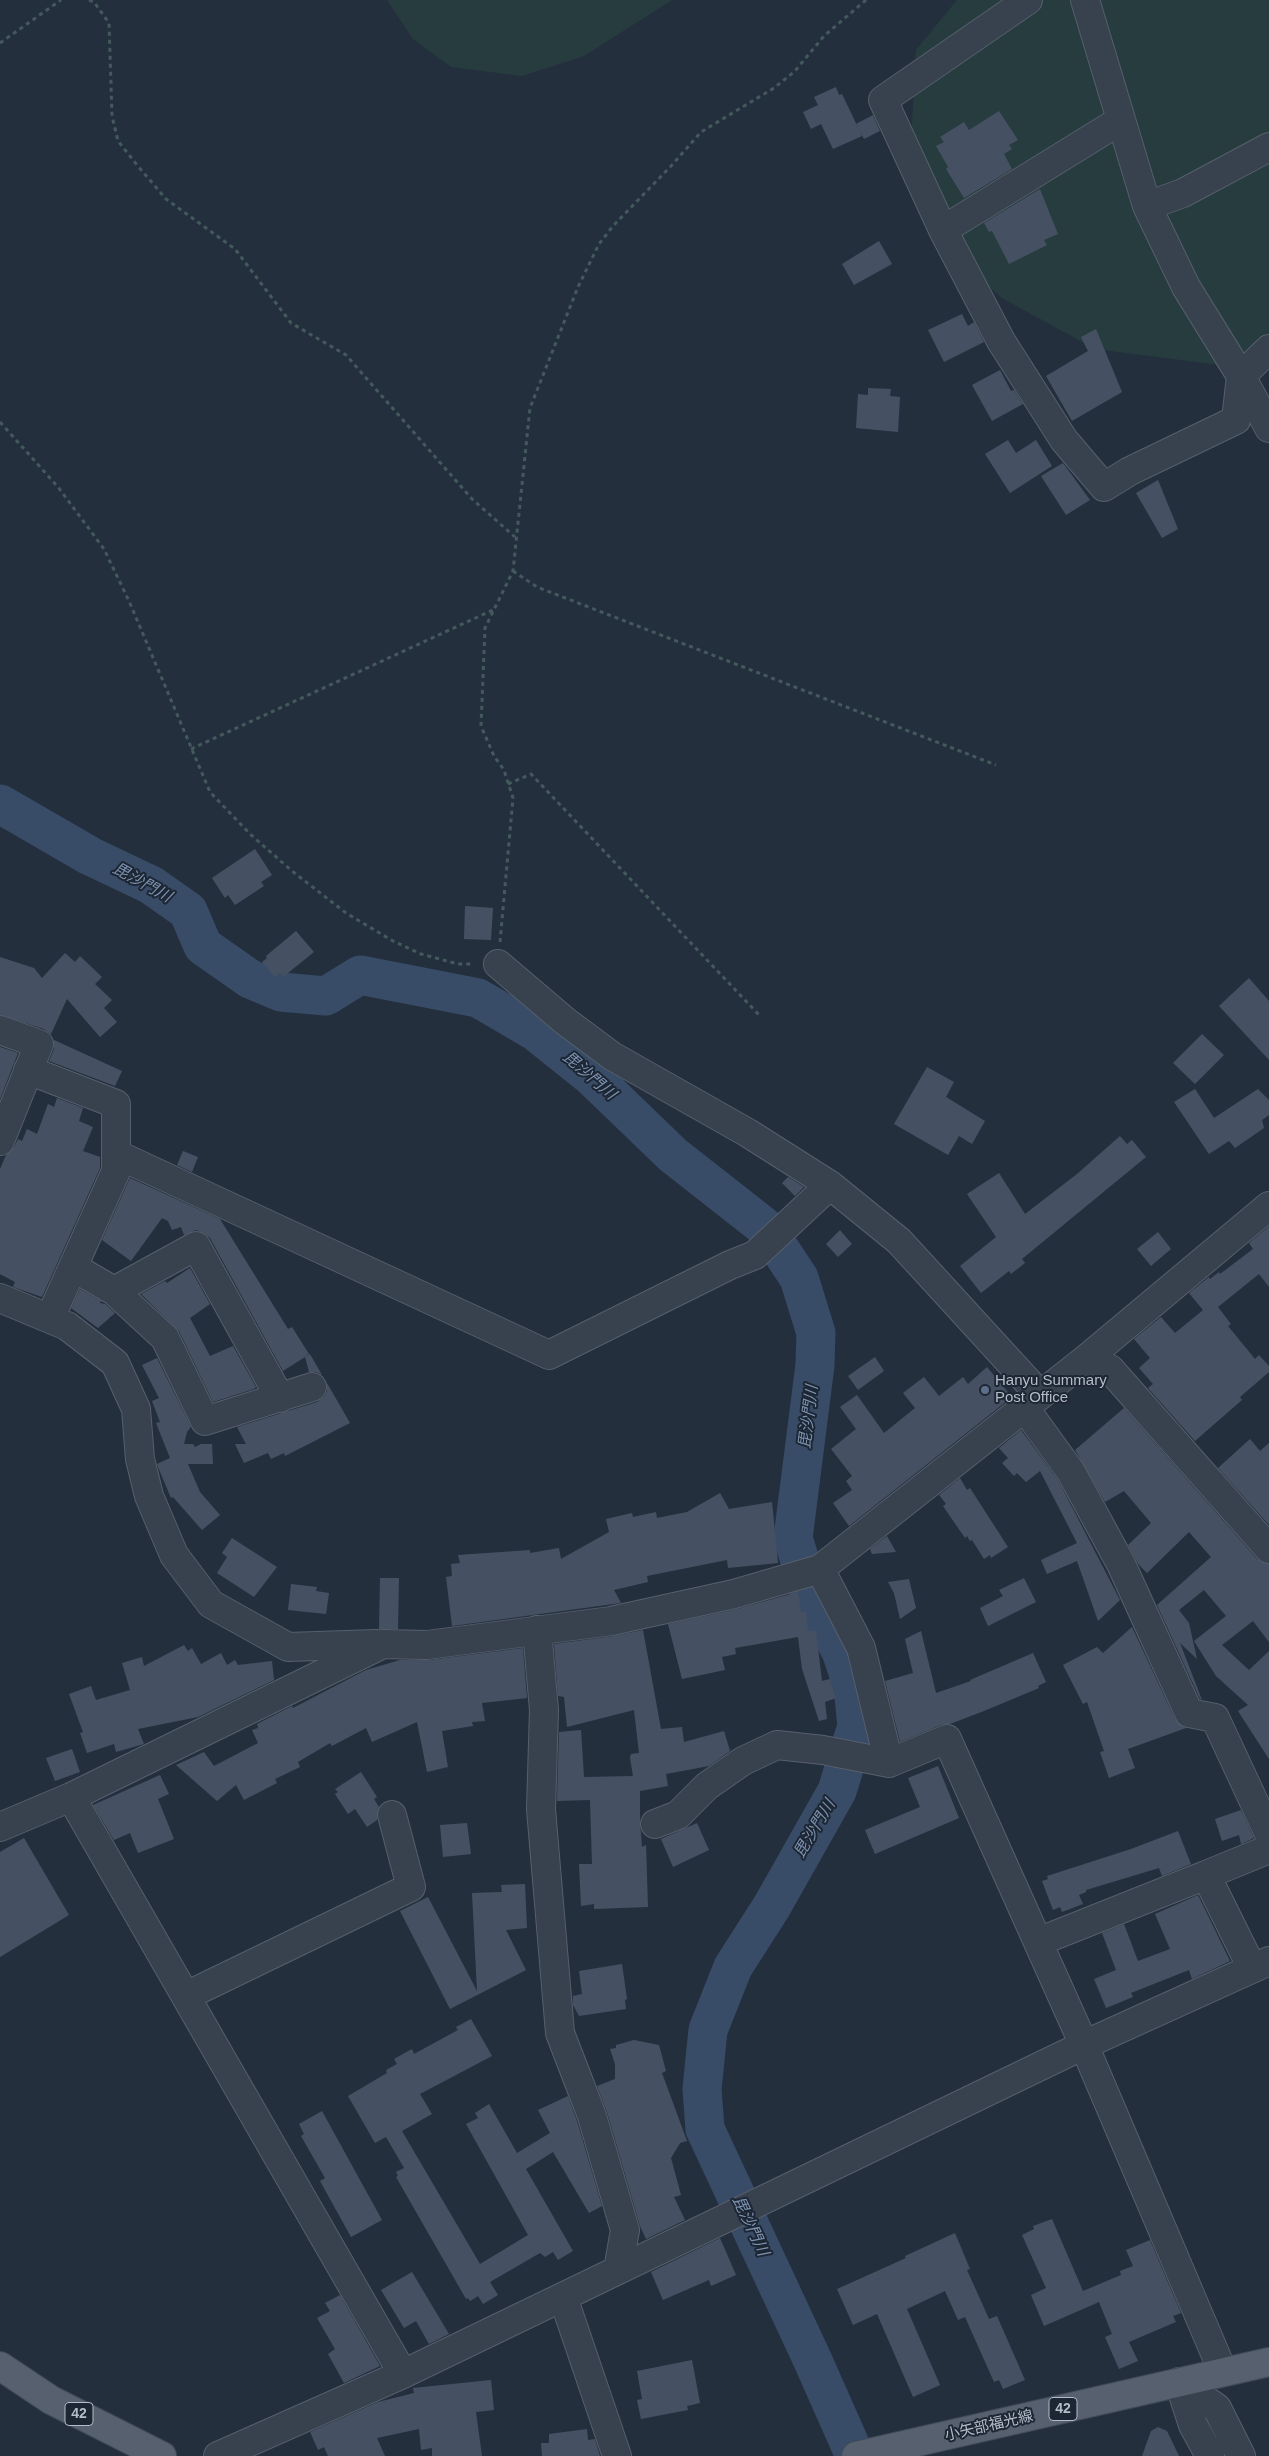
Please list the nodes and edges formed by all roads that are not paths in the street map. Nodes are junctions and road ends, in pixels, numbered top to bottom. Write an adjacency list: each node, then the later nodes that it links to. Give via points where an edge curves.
1 (1028, 0): 6 (street, via 883,100)
2 (1085, 0): 3 (street)
3 (1121, 120): 5 (street); 6 (street)
4 (1269, 147): 5 (street, via 1183,193)
5 (1147, 206): 8 (street, via 1186,287)
6 (943, 230): 8 (street, via 1001,341 1064,440 1104,487 1236,420)
7 (1269, 349): 8 (street)
8 (1241, 376): 9 (street)
9 (1269, 428)
10 (498, 964): 15 (street, via 612,1056 748,1133)
11 (0, 1030): 12 (street, via 39,1044)
12 (28, 1070): 13 (street); 14 (street, via 116,1104)
13 (0, 1141)
14 (116, 1154): 15 (street, via 550,1355 755,1254); 17 (street, via 116,1171)
15 (830, 1185): 24 (street, via 899,1241)
16 (1269, 1206): 21 (street)
17 (73, 1267): 18 (street); 20 (street)
18 (114, 1291): 23 (street, via 165,1338 204,1421); 23 (street, via 196,1246)
19 (0, 1298): 20 (street)
20 (50, 1318): 28 (street, via 67,1326 115,1363 136,1409 140,1458 149,1496 174,1556 212,1604 288,1646)
21 (1086, 1360): 24 (street); 25 (street, via 1110,1369)
22 (312, 1388): 23 (street)
23 (280, 1398)
24 (1032, 1401): 26 (street); 34 (street, via 1116,1555 1189,1713 1215,1718)
25 (1269, 1549)
26 (820, 1568): 27 (street, via 715,1598 611,1621); 29 (street, via 861,1648)
27 (537, 1630): 28 (street, via 427,1645); 41 (street, via 544,1710 541,1810 560,2033 592,2116 625,2230)
28 (383, 1644): 30 (street)
29 (889, 1763): 32 (street, via 777,1745 744,1761 707,1786 678,1815); 37 (street, via 947,1739)
30 (71, 1796): 33 (street); 39 (street)
31 (392, 1815): 39 (street, via 411,1887)
32 (655, 1824)
33 (0, 1827)
34 (1269, 1834)
35 (1269, 1849): 36 (street)
36 (1206, 1875): 37 (street); 38 (street)
37 (1038, 1942): 40 (street)
38 (1260, 1964): 40 (street)
39 (186, 1996): 46 (street)
40 (1084, 2045): 41 (street); 45 (street)
41 (618, 2270): 42 (street)
42 (563, 2297): 46 (street); 50 (street)
43 (1269, 2362): 45 (main road, 小矢部福光線 / 42)
44 (0, 2366): 48 (main road, 42, via 51,2400)
45 (1223, 2372): 47 (main road, 小矢部福光線 / 42)
46 (403, 2374): 49 (street)
47 (1179, 2382): 51 (main road, 小矢部福光線 / 42); 52 (street, via 1193,2425); 53 (street, via 1217,2408)
48 (162, 2456)
49 (218, 2456)
50 (617, 2456)
51 (856, 2456)
52 (1210, 2456)
53 (1241, 2456)

